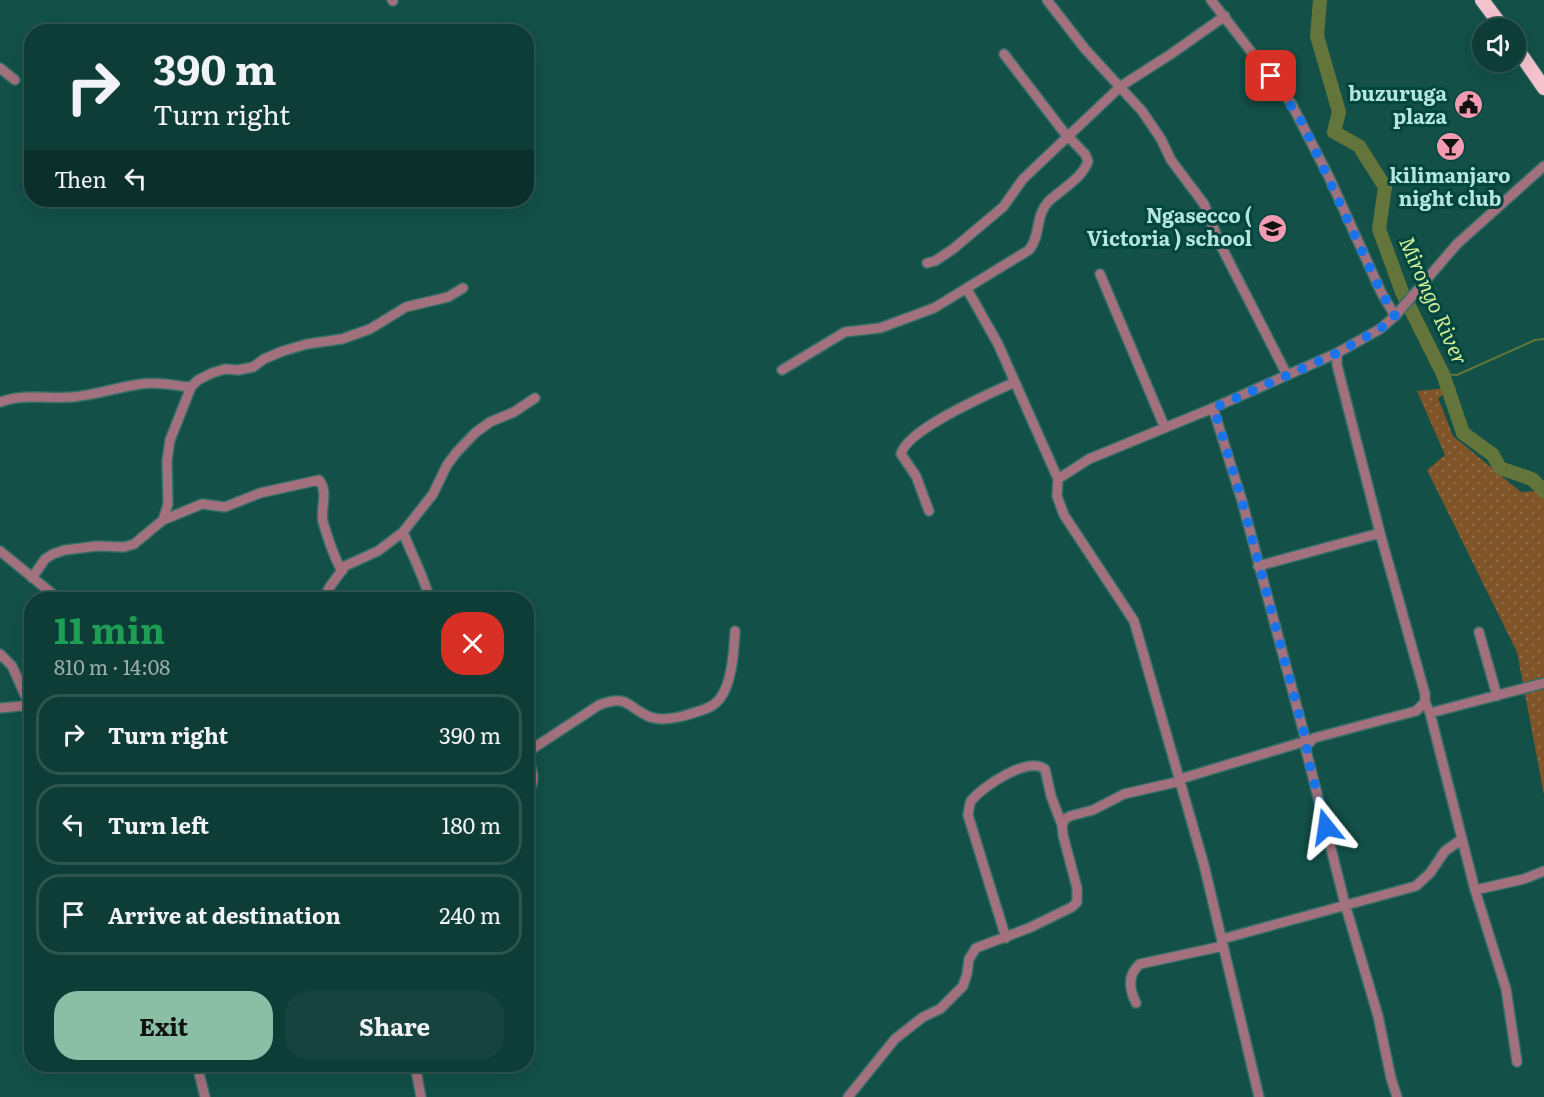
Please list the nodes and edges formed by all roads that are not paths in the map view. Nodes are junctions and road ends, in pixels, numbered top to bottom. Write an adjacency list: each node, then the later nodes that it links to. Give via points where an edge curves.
1 (1211, 0): 4 (street)
2 (1482, 0): 5 (highway)
3 (1051, 1): 10 (street, via 1085,50)
4 (1225, 16): 10 (street); 18 (street, via 1291,103 1381,292)
5 (1496, 18)
6 (1004, 54): 12 (street)
7 (1526, 62): 11 (highway)
8 (0, 68): 9 (street)
9 (15, 80)
10 (1120, 86): 12 (street); 21 (street, via 1148,118 1176,168 1204,204 1220,244)
11 (1544, 88)
12 (1068, 136): 14 (street, via 1023,179 1002,207 953,249); 17 (street, via 1085,154 1088,161 1083,171 1043,210 1029,250)
13 (1544, 166): 18 (street, via 1457,244)
14 (927, 263)
15 (1101, 274): 27 (street)
16 (463, 288): 23 (street, via 448,297 406,307 370,329 283,351 253,367 212,373)
17 (967, 289): 20 (street, via 933,308 880,328 845,332); 22 (street)
18 (1399, 312): 19 (street, via 1380,329)
19 (1337, 353): 21 (street); 32 (street)
20 (782, 370)
21 (1287, 375): 26 (street)
22 (1015, 381): 28 (street); 29 (street, via 951,412 905,444 902,454)
23 (191, 387): 25 (street, via 152,383 71,398 21,396); 30 (street, via 170,440 168,504)
24 (535, 398): 31 (street, via 482,427 466,442)
25 (0, 402)
26 (1214, 408): 27 (street); 34 (street)
27 (1165, 428): 28 (street, via 1089,459)
28 (1058, 479): 52 (street, via 1057,496 1064,515 1134,621)
29 (930, 511)
30 (163, 520): 35 (street, via 202,504 225,507 260,493 319,480 323,486 323,521); 36 (street, via 134,544 53,554)
31 (403, 532): 35 (street); 39 (street)
32 (1380, 533): 34 (street); 46 (street)
33 (0, 551): 36 (street)
34 (1258, 566): 50 (street)
35 (342, 571): 38 (street)
36 (32, 578): 37 (street)
37 (50, 592)
38 (327, 592)
39 (428, 592)
40 (735, 631): 51 (street, via 730,676 714,705 675,718 659,718 622,701 608,702)
41 (1479, 632): 45 (street)
42 (0, 654): 44 (street, via 12,666)
43 (1544, 683): 45 (street)
44 (24, 691)
45 (1497, 696): 49 (street)
46 (1425, 702): 49 (street); 50 (street, via 1416,711)
47 (24, 706): 48 (street)
48 (0, 708)
49 (1430, 713): 54 (street)
50 (1307, 743): 52 (street); 57 (street)
51 (534, 749)
52 (1181, 780): 53 (street, via 1124,794 1094,810 1070,816); 59 (street)
53 (1062, 825): 58 (street, via 1077,902); 58 (street, via 1045,769 1038,765 1008,773 971,801 968,815)
54 (1462, 839): 56 (street); 57 (street, via 1445,851 1416,886)
55 (1544, 871): 56 (street)
56 (1475, 890): 61 (street, via 1506,989)
57 (1345, 904): 59 (street); 68 (street)
58 (1006, 938): 66 (street, via 976,948 969,959 963,986 940,1009 895,1039)
59 (1223, 942): 60 (street, via 1140,963 1130,981); 67 (street)
60 (1136, 1003)
61 (1517, 1062)
62 (199, 1072): 64 (street)
63 (416, 1072): 65 (street)
64 (205, 1097)
65 (421, 1097)
66 (848, 1097)
67 (1259, 1097)
68 (1397, 1097)

